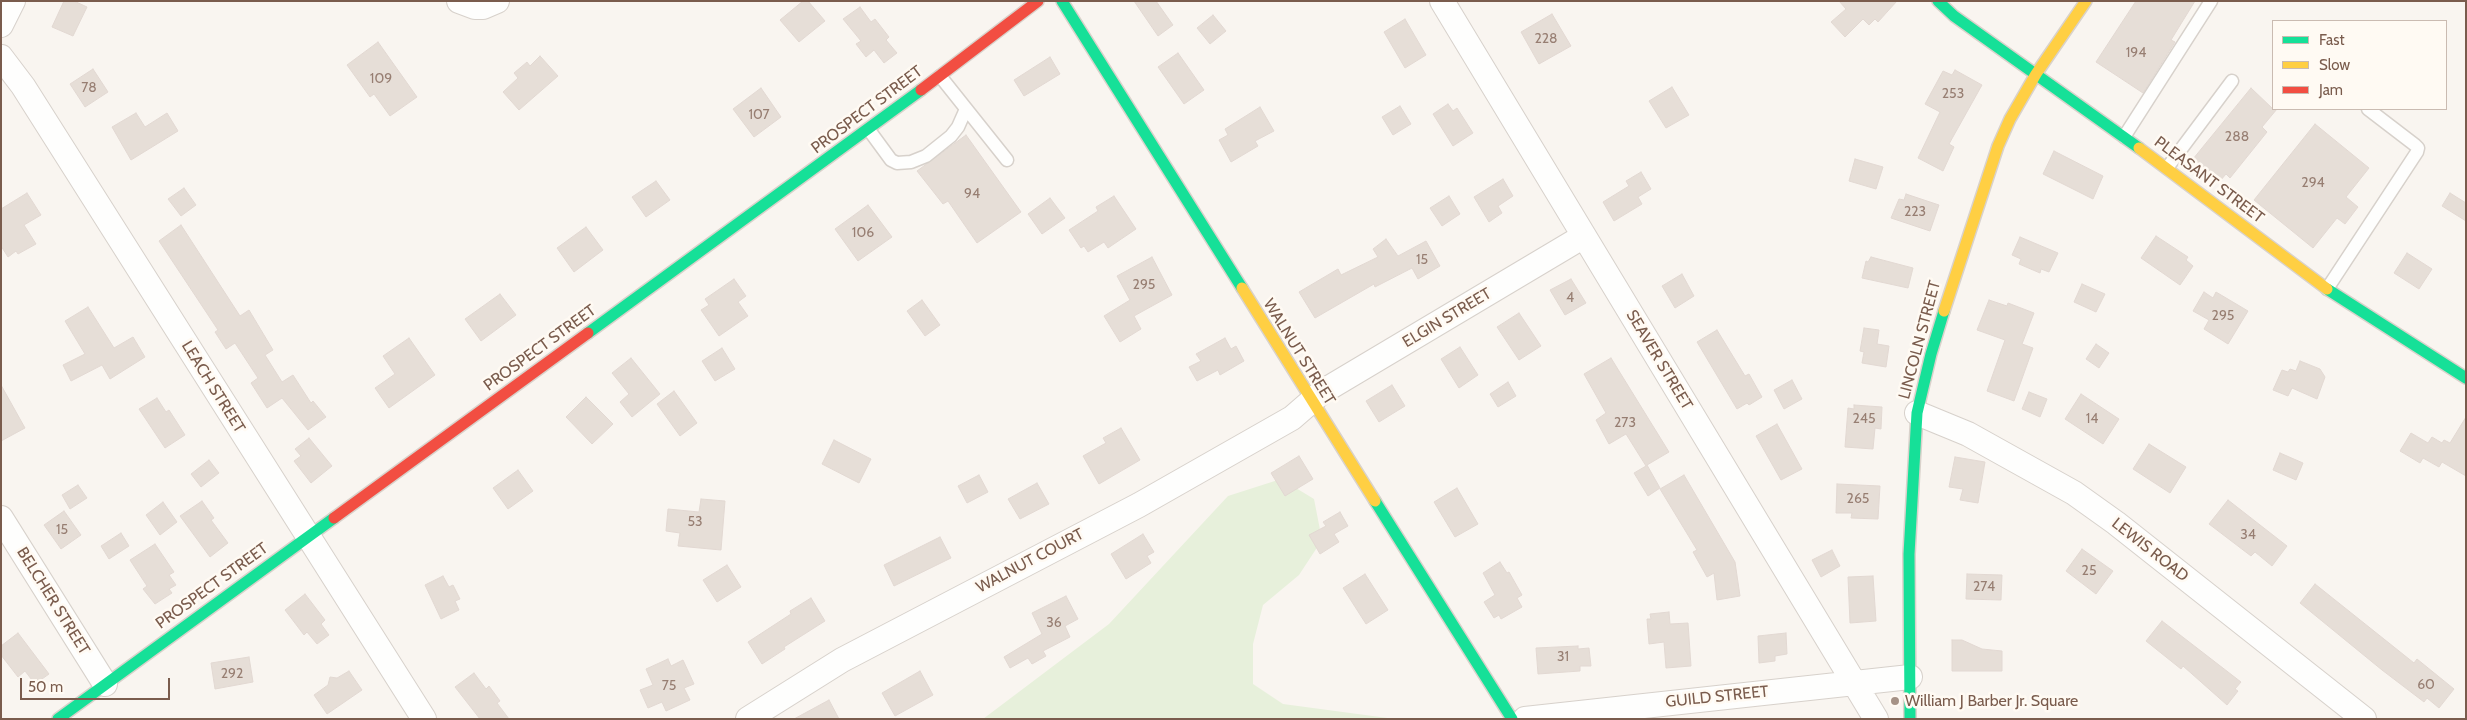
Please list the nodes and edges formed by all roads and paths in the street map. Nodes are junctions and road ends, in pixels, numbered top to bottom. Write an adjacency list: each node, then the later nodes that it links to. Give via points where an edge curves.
1 (13, 1): 10 (street)
2 (458, 1): 3 (street, via 475,7)
3 (498, 1)
4 (1038, 1): 13 (street, PROSPECT STREET)
5 (1062, 1): 24 (street, WALNUT STREET)
6 (1442, 1): 21 (street, SEAVER STREET)
7 (1938, 1): 12 (street, PLEASANT STREET)
8 (2086, 1): 12 (street, LINCOLN STREET)
9 (2211, 1): 18 (lane)
10 (1, 25)
11 (1, 57): 27 (street, LEACH STREET)
12 (2036, 74): 18 (street, PLEASANT STREET); 25 (street, LINCOLN STREET, via 1998,146 1948,294)
13 (940, 76): 15 (lane); 17 (street, PROSPECT STREET)
14 (2232, 81): 20 (lane)
15 (966, 109): 17 (lane, via 951,136 926,156 911,162 891,160); 19 (lane)
16 (2369, 110): 22 (lane, via 2418,148)
17 (868, 130): 27 (street, PROSPECT STREET)
18 (2124, 138): 20 (street, PLEASANT STREET)
19 (1007, 160)
20 (2167, 168): 22 (street, PLEASANT STREET)
21 (1584, 236): 24 (street, ELGIN STREET); 29 (street, SEAVER STREET)
22 (2327, 289): 23 (street, PLEASANT STREET)
23 (2466, 378)
24 (1311, 401): 33 (street, WALNUT COURT, via 1292,418 1156,495 842,660); 34 (street, WALNUT STREET)
25 (1917, 413): 28 (street, LINCOLN STREET, via 1910,535); 38 (street, LEWIS ROAD, via 1968,434 2074,493)
26 (1, 518): 30 (street, BELCHER STREET)
27 (308, 536): 30 (street, PROSPECT STREET); 32 (street, LEACH STREET)
28 (1910, 677): 29 (street, GUILD STREET); 37 (street, LINCOLN STREET)
29 (1855, 683): 35 (street, GUILD STREET); 36 (street, SEAVER STREET)
30 (105, 684): 31 (street, PROSPECT STREET)
31 (58, 719)
32 (424, 719)
33 (748, 719)
34 (1512, 719)
35 (1525, 719)
36 (1876, 719)
37 (1910, 719)
38 (2364, 719)

